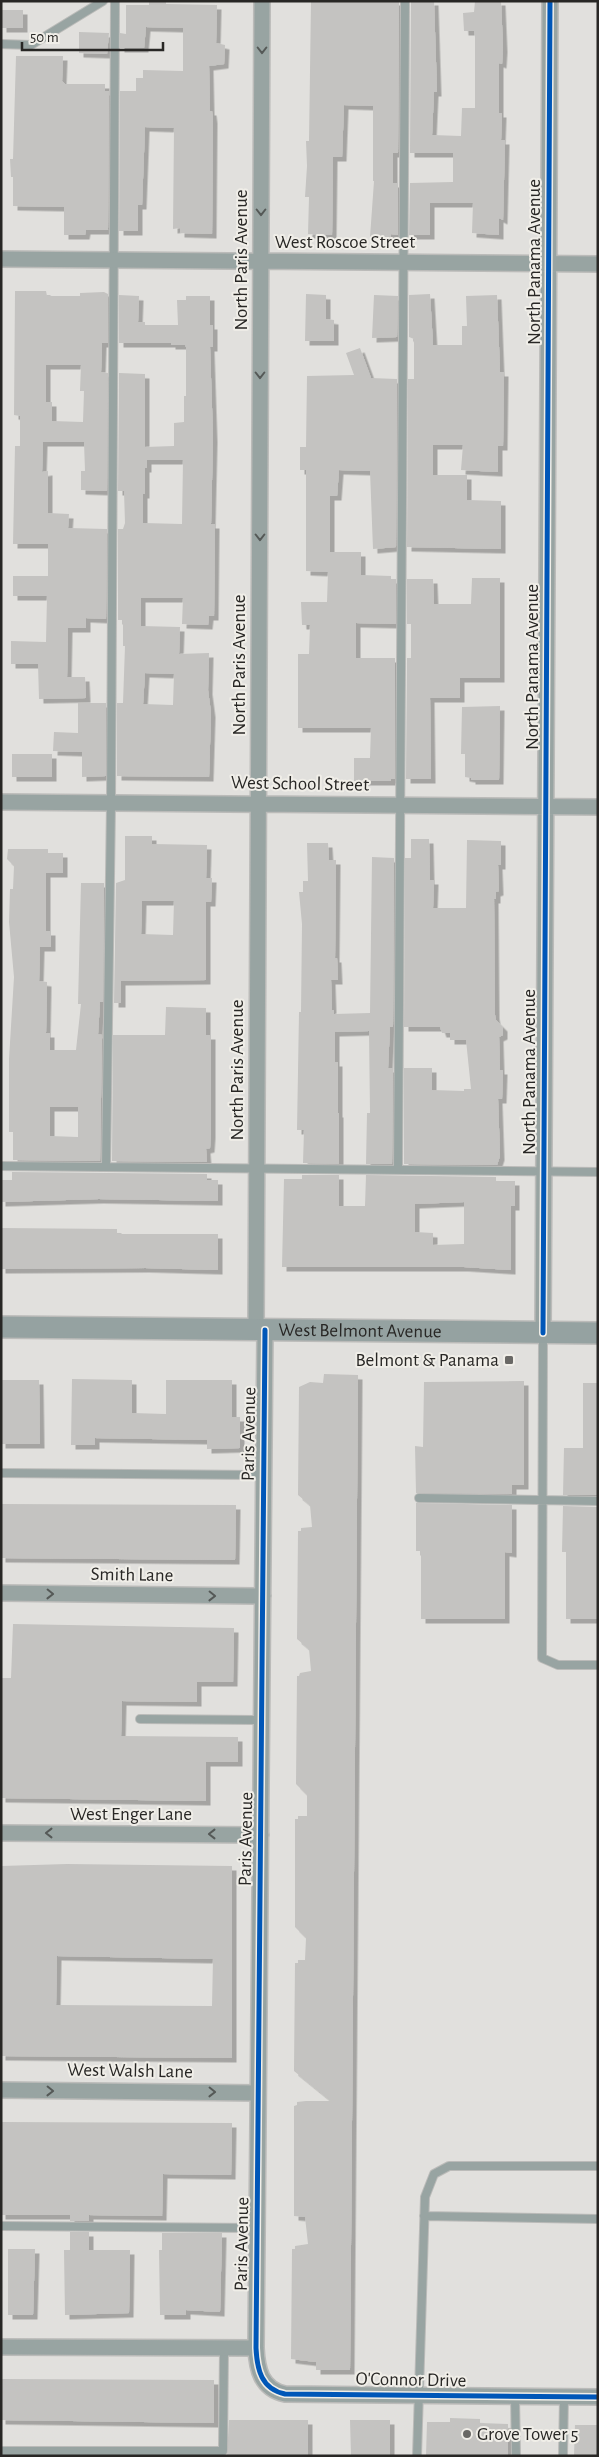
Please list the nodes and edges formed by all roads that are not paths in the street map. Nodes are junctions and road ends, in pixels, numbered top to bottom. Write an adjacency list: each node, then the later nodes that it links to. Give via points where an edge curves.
1 (103, 1): 6 (lane, via 31,45)
2 (115, 1): 8 (lane)
3 (262, 1): 9 (street, North Paris Avenue, one-way to 9)
4 (404, 1): 10 (lane)
5 (550, 1): 11 (street, North Panama Avenue)
6 (1, 44)
7 (1, 259): 8 (street, West Roscoe Street)
8 (114, 260): 9 (street, West Roscoe Street); 14 (lane)
9 (261, 261): 10 (street, West Roscoe Street); 15 (street, North Paris Avenue, one-way to 15)
10 (403, 262): 11 (street, West Roscoe Street); 16 (lane)
11 (549, 264): 12 (street, West Roscoe Street); 17 (street, North Panama Avenue)
12 (598, 264)
13 (1, 802): 14 (street, West School Street)
14 (111, 802): 15 (street, West School Street); 20 (lane)
15 (258, 804): 16 (street, West School Street); 21 (street, North Paris Avenue)
16 (401, 805): 17 (street, West School Street); 22 (lane)
17 (546, 806): 18 (street, West School Street); 23 (street, North Panama Avenue)
18 (598, 807)
19 (1, 1166): 20 (lane)
20 (106, 1167): 21 (lane)
21 (256, 1168): 22 (lane); 26 (street, North Paris Avenue)
22 (398, 1170): 23 (lane)
23 (544, 1172): 24 (lane); 27 (street, North Panama Avenue)
24 (598, 1172)
25 (1, 1328): 26 (main road, West Belmont Avenue)
26 (260, 1330): 27 (main road, West Belmont Avenue); 30 (street, Paris Avenue)
27 (543, 1332): 28 (main road, West Belmont Avenue); 32 (lane)
28 (598, 1333)
29 (1, 1473): 30 (lane)
30 (264, 1475): 35 (street, Paris Avenue)
31 (419, 1498): 32 (lane)
32 (542, 1501): 33 (lane); 36 (lane, via 542,1658 558,1665)
33 (598, 1501)
34 (1, 1593): 35 (street, Smith Lane, one-way to 35)
35 (263, 1596): 38 (street, Paris Avenue)
36 (598, 1665)
37 (140, 1719): 38 (lane)
38 (262, 1720): 40 (street, Paris Avenue)
39 (1, 1833): 40 (street, West Enger Lane, one-way to 39)
40 (261, 1835): 42 (street, Paris Avenue)
41 (1, 2090): 42 (street, West Walsh Lane, one-way to 42)
42 (258, 2093): 47 (street, Paris Avenue)
43 (598, 2166): 44 (lane, via 448,2166 434,2174 425,2197)
44 (424, 2216): 45 (lane); 51 (lane)
45 (598, 2218)
46 (1, 2226): 47 (lane)
47 (257, 2228): 50 (street, Paris Avenue)
48 (1, 2348): 49 (street)
49 (224, 2348): 50 (street); 55 (lane, via 223,2451)
50 (256, 2348): 51 (street, O'Connor Drive, via 260,2374 277,2393)
51 (418, 2396): 52 (street, O'Connor Drive); 56 (lane)
52 (515, 2396): 53 (street, O'Connor Drive); 57 (lane)
53 (564, 2396): 54 (street, O'Connor Drive); 58 (lane)
54 (598, 2396)
55 (1, 2451)
56 (417, 2456)
57 (516, 2456)
58 (563, 2456)

